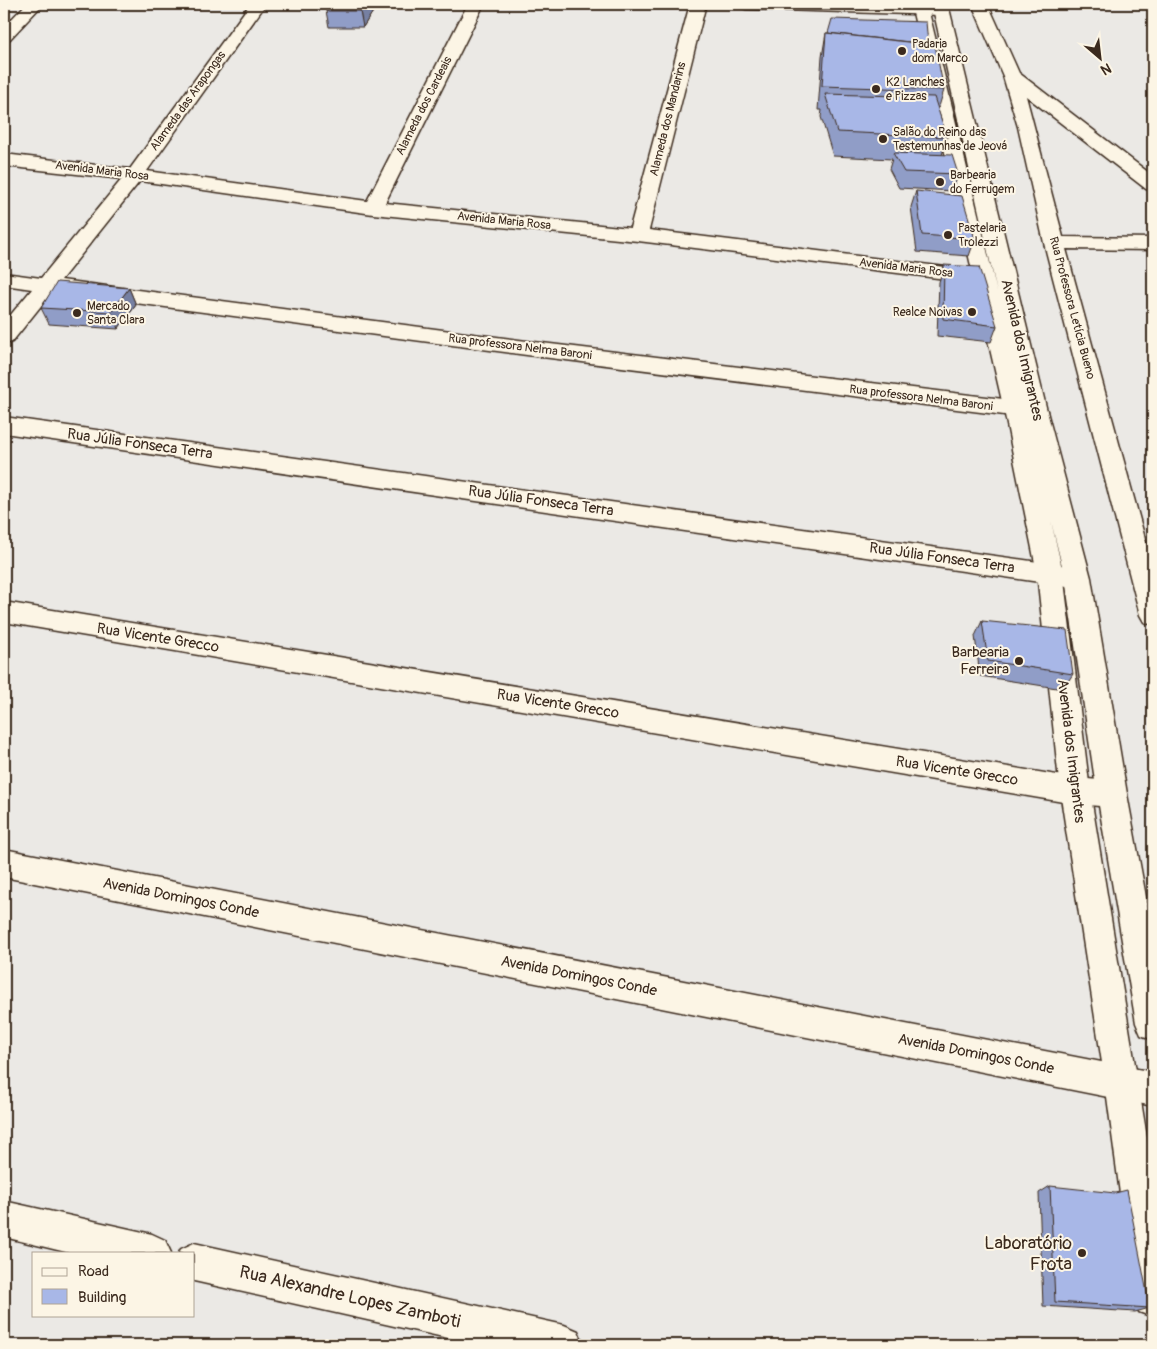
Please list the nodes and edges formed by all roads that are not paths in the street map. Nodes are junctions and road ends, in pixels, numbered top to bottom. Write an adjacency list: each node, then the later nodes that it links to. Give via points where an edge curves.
1 (35, 4): 8 (street)
2 (258, 4): 11 (street, Alameda das Arapongas)
3 (476, 4): 13 (street, Alameda dos Cardeais)
4 (698, 4): 14 (street, Alameda dos Mandarins)
5 (746, 4): 7 (street)
6 (980, 4): 9 (street, Rua Professora Letícia Bueno)
7 (930, 7): 17 (street, Avenida dos Imigrantes)
8 (4, 36)
9 (1012, 76): 12 (street); 15 (street, Rua Professora Letícia Bueno)
10 (4, 160): 11 (street, Avenida Maria Rosa)
11 (135, 175): 13 (street, Avenida Maria Rosa); 19 (street, Alameda das Arapongas)
12 (1153, 185)
13 (373, 208): 14 (street, Avenida Maria Rosa)
14 (638, 235): 17 (street, Avenida Maria Rosa)
15 (1054, 243): 16 (street); 26 (street, Rua Professora Letícia Bueno)
16 (1153, 244)
17 (994, 277): 21 (street, Avenida dos Imigrantes)
18 (4, 279): 19 (street, Rua professora Nelma Baroni)
19 (46, 285): 20 (street, Alameda das Arapongas); 21 (street, Rua professora Nelma Baroni)
20 (4, 337)
21 (1025, 410): 23 (street, Avenida dos Imigrantes); 24 (street, Avenida dos Imigrantes)
22 (4, 425): 23 (street, Rua Júlia Fonseca Terra)
23 (1050, 573): 24 (street, Rua Júlia Fonseca Terra); 27 (street, Avenida dos Imigrantes)
24 (1078, 578): 28 (street, Avenida dos Imigrantes)
25 (4, 612): 27 (street, Rua Vicente Grecco)
26 (1153, 615)
27 (1075, 791): 28 (street, Rua Vicente Grecco); 31 (street, Avenida dos Imigrantes)
28 (1112, 794): 30 (street, Avenida dos Imigrantes)
29 (4, 863): 31 (street, Avenida Domingos Conde)
30 (1153, 1023)
31 (1122, 1082): 32 (street, Avenida Domingos Conde); 36 (street, Avenida dos Imigrantes)
32 (1153, 1089)
33 (4, 1219): 34 (street)
34 (148, 1252)
35 (195, 1262): 37 (street, Rua Alexandre Lopes Zamboti)
36 (1153, 1298)
37 (564, 1345)

